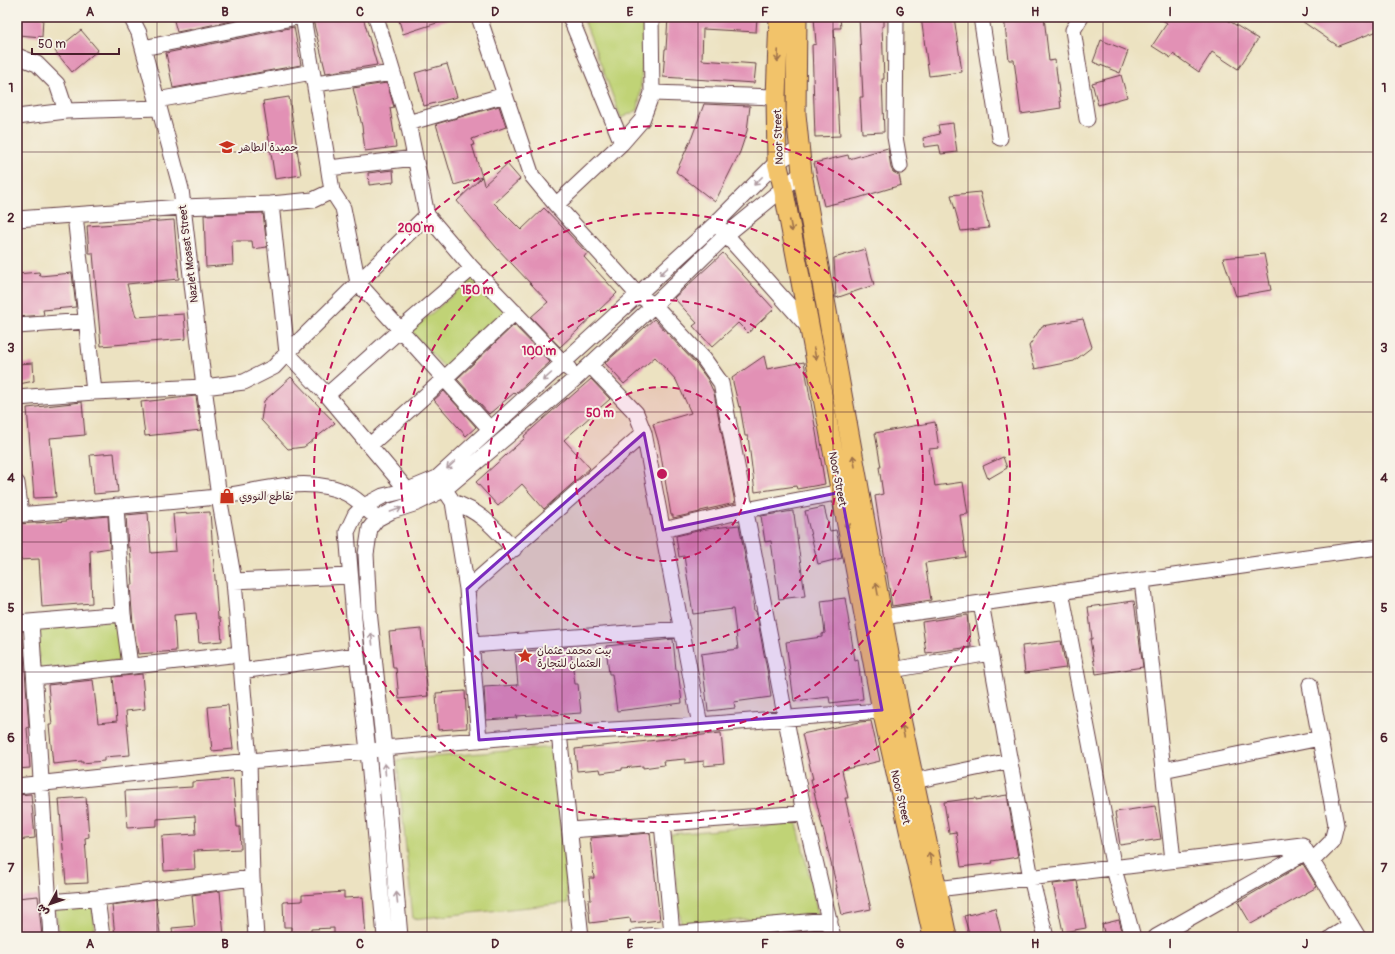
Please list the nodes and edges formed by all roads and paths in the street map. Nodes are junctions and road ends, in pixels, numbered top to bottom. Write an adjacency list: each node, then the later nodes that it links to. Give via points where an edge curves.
1 (131, 17): 13 (street, Nazlet Moasat Street)
2 (297, 17): 13 (street)
3 (303, 17): 16 (street)
4 (376, 17): 15 (street)
5 (479, 17): 18 (street)
6 (570, 17): 26 (street)
7 (651, 17): 17 (street)
8 (779, 17): 19 (main road, Noor Street, one-way to 19)
9 (797, 17): 27 (main road, Noor Street, via 796,114)
10 (896, 17): 30 (street, via 895,137)
11 (981, 17): 25 (street)
12 (1081, 17): 23 (street, via 1073,30)
13 (143, 48): 20 (street, Nazlet Moasat Street)
14 (17, 56): 21 (street, via 37,64 57,84)
15 (393, 73): 16 (street); 24 (street)
16 (313, 78): 20 (street); 31 (street)
17 (652, 93): 19 (street); 26 (street, via 642,120)
18 (504, 95): 24 (street); 36 (street, via 532,176)
19 (776, 97): 29 (main road, Noor Street)
20 (158, 104): 21 (street); 37 (street, Nazlet Moasat Street, via 181,189)
21 (66, 111): 22 (street)
22 (17, 117)
23 (1087, 119)
24 (408, 123): 28 (street)
25 (1000, 138)
26 (622, 143): 36 (street)
27 (799, 149): 29 (street); 32 (main road, Noor Street)
28 (415, 158): 31 (street); 38 (street)
29 (777, 162): 33 (main road, Noor Street); 41 (street, one-way to 41)
30 (900, 166)
31 (329, 168): 34 (street)
32 (802, 172): 33 (street); 86 (main road, Noor Street, one-way to 32)
33 (783, 187): 42 (street); 50 (main road, Noor Street, one-way to 50)
34 (332, 190): 35 (street, via 313,200); 44 (street, via 343,208)
35 (270, 204): 37 (street); 52 (street)
36 (556, 206): 45 (street)
37 (182, 207): 39 (street); 57 (street, Nazlet Moasat Street)
38 (427, 214): 43 (street); 44 (street)
39 (75, 215): 40 (street); 48 (street)
40 (17, 219)
41 (715, 224): 42 (street); 45 (street, one-way to 45)
42 (726, 235): 46 (street); 50 (street)
43 (472, 268): 47 (street); 51 (street)
44 (358, 283): 51 (street); 52 (street)
45 (638, 295): 46 (street); 53 (street)
46 (654, 305): 54 (street); 73 (street, via 704,358 721,383)
47 (514, 312): 53 (street); 55 (street)
48 (86, 321): 49 (street); 58 (street)
49 (17, 326)
50 (810, 329): 67 (main road, Noor Street, one-way to 67)
51 (400, 330): 55 (street); 59 (street)
52 (287, 353): 57 (street, via 274,367 244,382); 59 (street)
53 (563, 363): 56 (street); 61 (street, one-way to 61)
54 (590, 365): 56 (street); 62 (street, via 636,413)
55 (445, 378): 61 (street); 63 (street)
56 (576, 378): 65 (street)
57 (204, 387): 58 (street); 68 (street, Nazlet Moasat Street)
58 (94, 392): 60 (street)
59 (327, 395): 63 (street)
60 (17, 398)
61 (490, 429): 65 (street, one-way to 65)
62 (644, 433): 76 (street); 78 (street)
63 (370, 445): 66 (street)
64 (17, 483): 74 (street)
65 (441, 483): 66 (street); 69 (street); 70 (street)
66 (408, 490): 70 (street); 72 (street, via 383,496)
67 (841, 492): 73 (street); 98 (main road, Noor Street, one-way to 98)
68 (219, 497): 71 (street); 72 (street, via 307,484 329,487 350,494); 81 (street, Nazlet Moasat Street)
69 (453, 502): 78 (street, via 468,507 484,518); 82 (street)
70 (417, 503): 75 (street, one-way to 70)
71 (116, 506): 74 (street); 85 (street)
72 (364, 506): 75 (street); 79 (street, via 355,515 347,532)
73 (746, 510): 76 (street); 99 (street)
74 (19, 515)
75 (377, 519): 104 (street, one-way to 75, via 369,611 366,554 370,528)
76 (663, 530): 88 (street)
77 (1378, 547): 80 (street)
78 (514, 549): 82 (street)
79 (350, 576): 81 (street); 92 (street)
80 (1142, 580): 83 (street); 108 (street)
81 (234, 581): 91 (street, Nazlet Moasat Street)
82 (467, 589): 89 (street)
83 (1061, 592): 84 (street); 117 (street)
84 (981, 603): 86 (street); 90 (street)
85 (124, 614): 87 (street); 93 (street)
86 (882, 617): 94 (main road, Noor Street)
87 (24, 622): 96 (street)
88 (682, 629): 89 (street); 100 (street)
89 (472, 645): 103 (street)
90 (990, 653): 94 (street); 107 (street)
91 (240, 654): 93 (street); 95 (street, Nazlet Moasat Street)
92 (357, 655): 95 (street); 105 (street)
93 (130, 665): 96 (street)
94 (892, 670): 98 (main road, Noor Street)
95 (241, 671): 106 (street, Nazlet Moasat Street)
96 (35, 677): 110 (street)
97 (1310, 685): 102 (street)
98 (890, 710): 99 (street); 109 (main road, Noor Street, one-way to 98); 134 (main road, Noor Street)
99 (786, 718): 100 (street); 112 (street)
100 (700, 725): 101 (street)
101 (559, 733): 103 (street); 114 (street)
102 (1320, 738): 108 (street); 115 (street, via 1336,825 1332,841)
103 (479, 740): 104 (street)
104 (384, 748): 105 (street); 130 (street, one-way to 104)
105 (368, 751): 106 (street); 129 (street)
106 (249, 761): 110 (street); 118 (street, Nazlet Moasat Street)
107 (1010, 761): 109 (street); 119 (street)
108 (1163, 770): 116 (street)
109 (914, 781): 120 (main road, Noor Street, one-way to 109)
110 (42, 783): 111 (street); 122 (street)
111 (17, 786)
112 (804, 813): 113 (street); 123 (street)
113 (662, 823): 114 (street); 125 (street)
114 (570, 830): 131 (street)
115 (1309, 857): 116 (street, via 1302,845); 124 (street); 138 (street)
116 (1173, 860): 117 (street)
117 (1114, 869): 119 (street); 137 (street)
118 (252, 878): 121 (street); 128 (street, Nazlet Moasat Street)
119 (1031, 878): 120 (street); 136 (street)
120 (937, 889): 135 (main road, Noor Street)
121 (97, 898): 122 (street); 127 (street)
122 (49, 902): 126 (street)
123 (830, 920): 125 (street); 133 (street)
124 (1354, 931): 139 (street)
125 (672, 934): 132 (street)
126 (51, 937)
127 (102, 937)
128 (256, 937)
129 (385, 937)
130 (400, 937)
131 (581, 937)
132 (636, 937)
133 (833, 937)
134 (933, 937)
135 (947, 937)
136 (1046, 937)
137 (1133, 937)
138 (1156, 937)
139 (1332, 937)

